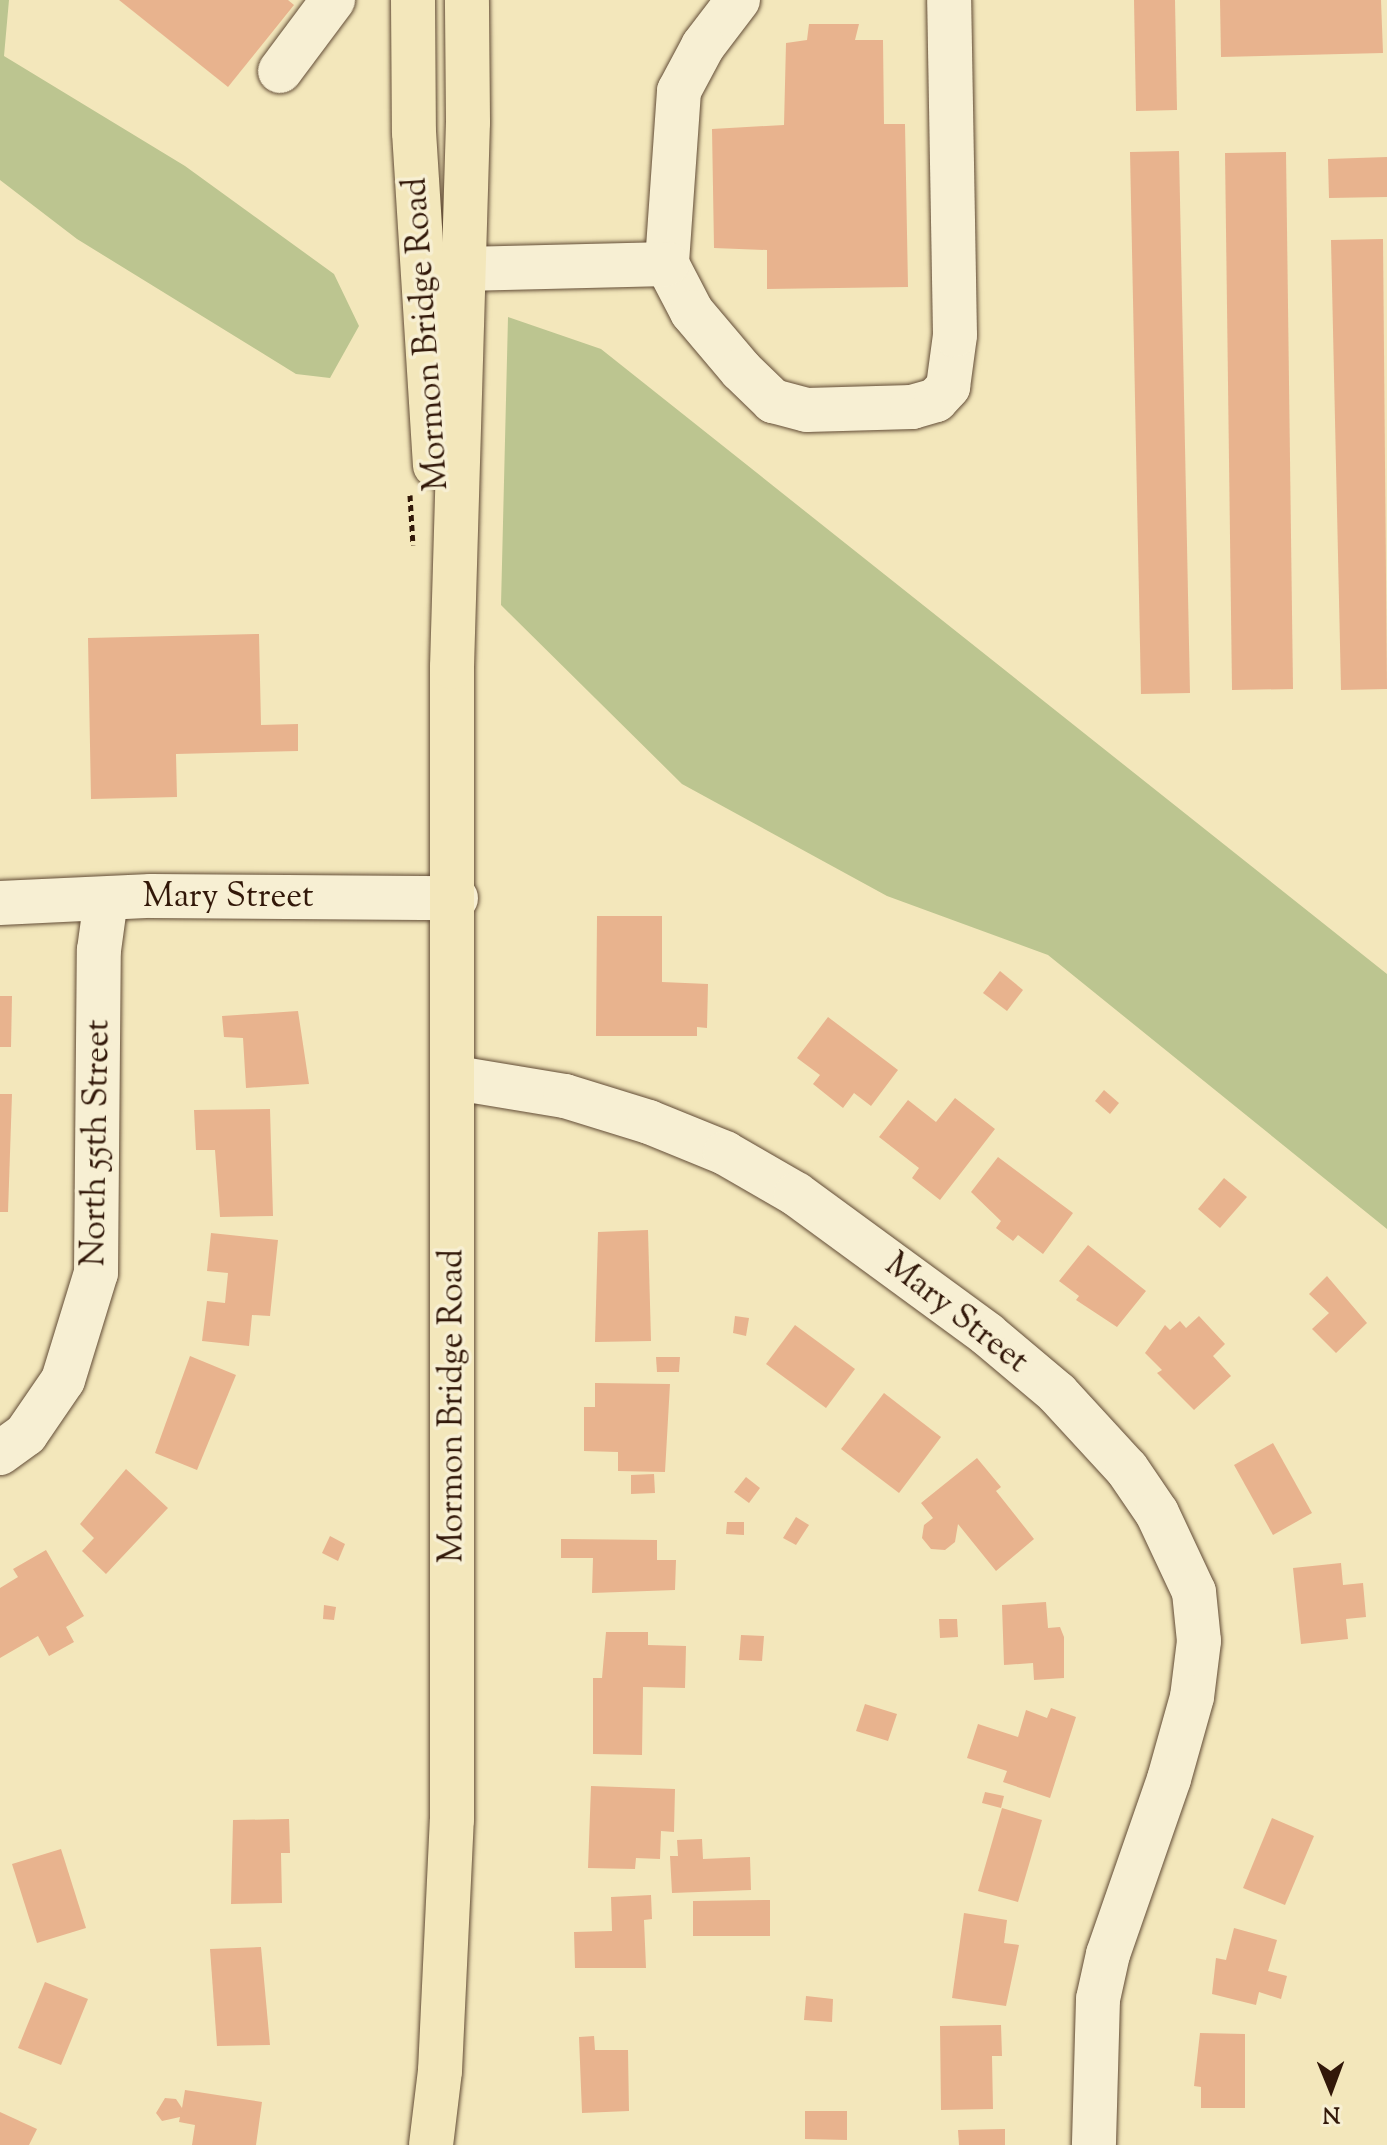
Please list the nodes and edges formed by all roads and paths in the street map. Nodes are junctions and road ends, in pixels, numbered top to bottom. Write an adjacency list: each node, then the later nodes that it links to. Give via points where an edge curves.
1 (333, 0): 6 (street)
2 (413, 0): 9 (main road, Mormon Bridge Road)
3 (467, 0): 8 (main road, Mormon Bridge Road)
4 (738, 0): 7 (street, via 703,46 679,91)
5 (949, 0): 7 (street, via 955,335 948,387 936,400 912,407 807,410 773,401 692,312)
6 (280, 71)
7 (667, 264): 8 (street)
8 (465, 268): 9 (street); 10 (main road, Mormon Bridge Road)
9 (422, 270): 10 (main road, Mormon Bridge Road)
10 (452, 667): 11 (main road, Mormon Bridge Road)
11 (456, 898): 12 (street, Mary Street); 14 (main road, Mormon Bridge Road)
12 (106, 899): 13 (street, Mary Street); 15 (street, North 55th Street, via 99,950 96,1273 88,1313 63,1380 26,1434)
13 (0, 903)
14 (456, 1078): 16 (main road, Mormon Bridge Road, via 452,1820 440,2071); 17 (street, Mary Street, via 565,1096 725,1153 796,1194 987,1334 1057,1393 1127,1469 1157,1513 1194,1592 1199,1641 1192,1697 1169,1779 1108,1954 1098,1999)
15 (0, 1453)
16 (431, 2145)
17 (1094, 2145)

